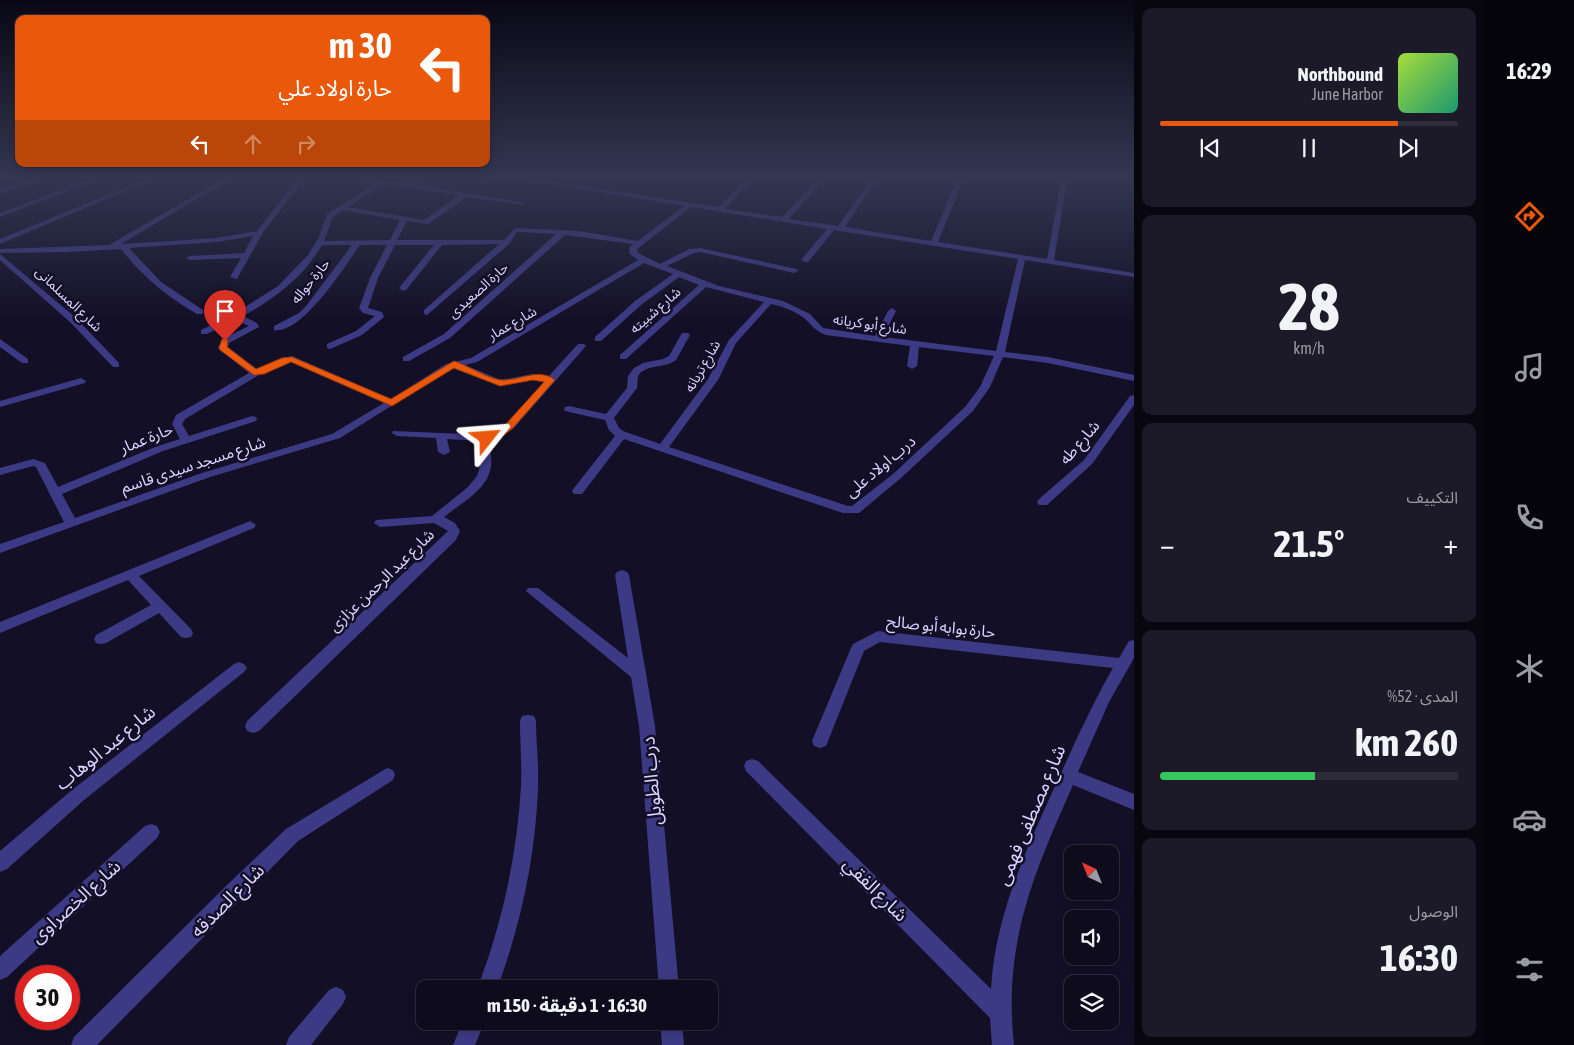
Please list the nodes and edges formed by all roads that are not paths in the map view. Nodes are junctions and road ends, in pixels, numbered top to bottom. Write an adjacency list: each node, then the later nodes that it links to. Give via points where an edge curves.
1 (43, 224): 14 (street)
2 (149, 224): 23 (street)
3 (266, 224): 13 (street)
4 (328, 224): 18 (street)
5 (402, 224): 15 (street)
6 (666, 224): 20 (street)
7 (808, 224): 11 (street)
8 (839, 224): 11 (street)
9 (942, 224): 21 (street)
10 (1057, 224): 31 (street)
11 (836, 228): 21 (street); 30 (street)
12 (563, 232): 17 (street, via 515,230); 20 (street); 55 (street, حارة الصعيدى, via 447,336)
13 (259, 233): 22 (street, via 217,240); 25 (street)
14 (0, 242)
15 (393, 242): 16 (street); 19 (street); 51 (street, via 363,308 380,317 359,333)
16 (440, 242): 17 (street); 38 (street)
17 (506, 242): 42 (street)
18 (321, 243): 19 (street); 43 (street, via 298,272 272,294)
19 (358, 243): 44 (street, حارة حواله, via 309,308)
20 (639, 243): 29 (street, via 632,252)
21 (934, 243): 27 (street)
22 (123, 246): 23 (street); 41 (street, via 152,280)
23 (110, 247): 24 (street)
24 (0, 251)
25 (246, 255): 28 (street); 36 (street)
26 (0, 256): 58 (street, شارع المسلمانى, via 73,320)
27 (1022, 257): 31 (street); 53 (street, درب اولاد على)
28 (190, 258)
29 (643, 260): 32 (street, شارع أبو كريانه); 57 (street, شارع عمار, via 474,360)
30 (805, 260)
31 (1050, 262): 35 (street)
32 (660, 267): 33 (street, via 700,250); 34 (street, شارع أبو كريانه)
33 (794, 271)
34 (678, 274): 37 (street, شارع أبو كريانه); 47 (street)
35 (1134, 275)
36 (234, 277)
37 (705, 284): 39 (street, شارع أبو كريانه); 54 (street, شارع شبيته)
38 (403, 288)
39 (770, 300): 48 (street, شارع أبو كريانه, via 807,316 820,330); 75 (street, شارع تريانه, via 732,342 713,380)
40 (892, 311): 48 (street)
41 (200, 312)
42 (427, 312)
43 (236, 316): 45 (street); 60 (street, via 254,327 225,341 223,348)
44 (277, 328)
45 (204, 332)
46 (685, 335): 68 (street, via 672,358 637,370 632,388)
47 (598, 339)
48 (877, 340): 50 (street, شارع أبو كريانه)
49 (0, 342): 56 (street)
50 (915, 344): 53 (street, شارع أبو كريانه); 59 (street)
51 (330, 346)
52 (580, 346): 62 (street)
53 (1000, 354): 61 (street, شارع أبو كريانه, via 1072,364); 75 (street, درب اولاد على, via 989,380 968,409 897,476 855,510)
54 (623, 357)
55 (406, 359)
56 (25, 361)
57 (454, 364): 62 (street, via 500,384 533,377); 65 (street, شارع عمار)
58 (116, 365)
59 (912, 366)
60 (256, 373): 65 (street, via 292,359); 74 (street, via 180,417 176,424)
61 (1134, 378)
62 (551, 380): 73 (street, via 509,427)
63 (80, 381): 66 (street)
64 (1134, 398): 80 (street, شارع طه, via 1088,462)
65 (392, 403): 82 (street, شارع مسجد سيدى قاسم, via 329,439 206,475)
66 (0, 404)
67 (569, 409): 68 (street)
68 (609, 418): 72 (street, via 612,429)
69 (252, 419): 74 (street, حارة عمار)
70 (397, 433): 71 (street)
71 (441, 436): 73 (street); 76 (street)
72 (622, 436): 75 (street, درب اولاد على); 78 (street)
73 (487, 438): 81 (street, شارع عبد الرحمن عزازى, via 483,476)
74 (186, 440): 79 (street, حارة عمار)
75 (662, 449)
76 (444, 452)
77 (0, 472): 79 (street, via 38,463)
78 (578, 491)
79 (55, 493): 82 (street)
80 (1043, 502)
81 (438, 519): 83 (street); 98 (street, شارع عبد الرحمن عزازى, via 451,526 454,531 451,537)
82 (71, 523): 85 (street, شارع مسجد سيدى قاسم)
83 (380, 523)
84 (250, 525): 86 (street)
85 (0, 549)
86 (132, 575): 89 (street); 90 (street)
87 (622, 576): 96 (street, درب الطويل)
88 (533, 591): 96 (street)
89 (161, 606): 91 (street); 92 (street)
90 (0, 628)
91 (186, 633)
92 (101, 639)
93 (1134, 644): 94 (street, شارع مصطفى فهمى)
94 (1123, 664): 99 (street, حارة بوابه أبو صالح, via 878,636 858,648); 102 (street, شارع مصطفى فهمى, via 1102,701)
95 (239, 668): 105 (street, شارع عبد الوهاب, via 78,795)
96 (638, 674): 108 (street, درب الطويل, via 647,726)
97 (528, 721): 107 (street, via 530,792 520,876)
98 (253, 726)
99 (820, 741)
100 (752, 766): 110 (street, شارع الفقي)
101 (387, 775): 113 (street, شارع الصدقه, via 292,835)
102 (1069, 776): 103 (street); 110 (street, شارع مصطفى فهمى, via 1033,854 1015,904 1002,969)
103 (1134, 802)
104 (151, 832): 106 (street, شارع الخصراوى)
105 (0, 863)
106 (0, 970)
107 (491, 980)
108 (668, 980)
109 (336, 997): 114 (street)
110 (1000, 1012): 117 (street, شارع مصطفى فهمى)
111 (470, 1030): 115 (street)
112 (671, 1030): 116 (street)
113 (82, 1045)
114 (297, 1045)
115 (464, 1045)
116 (672, 1045)
117 (1003, 1045)

